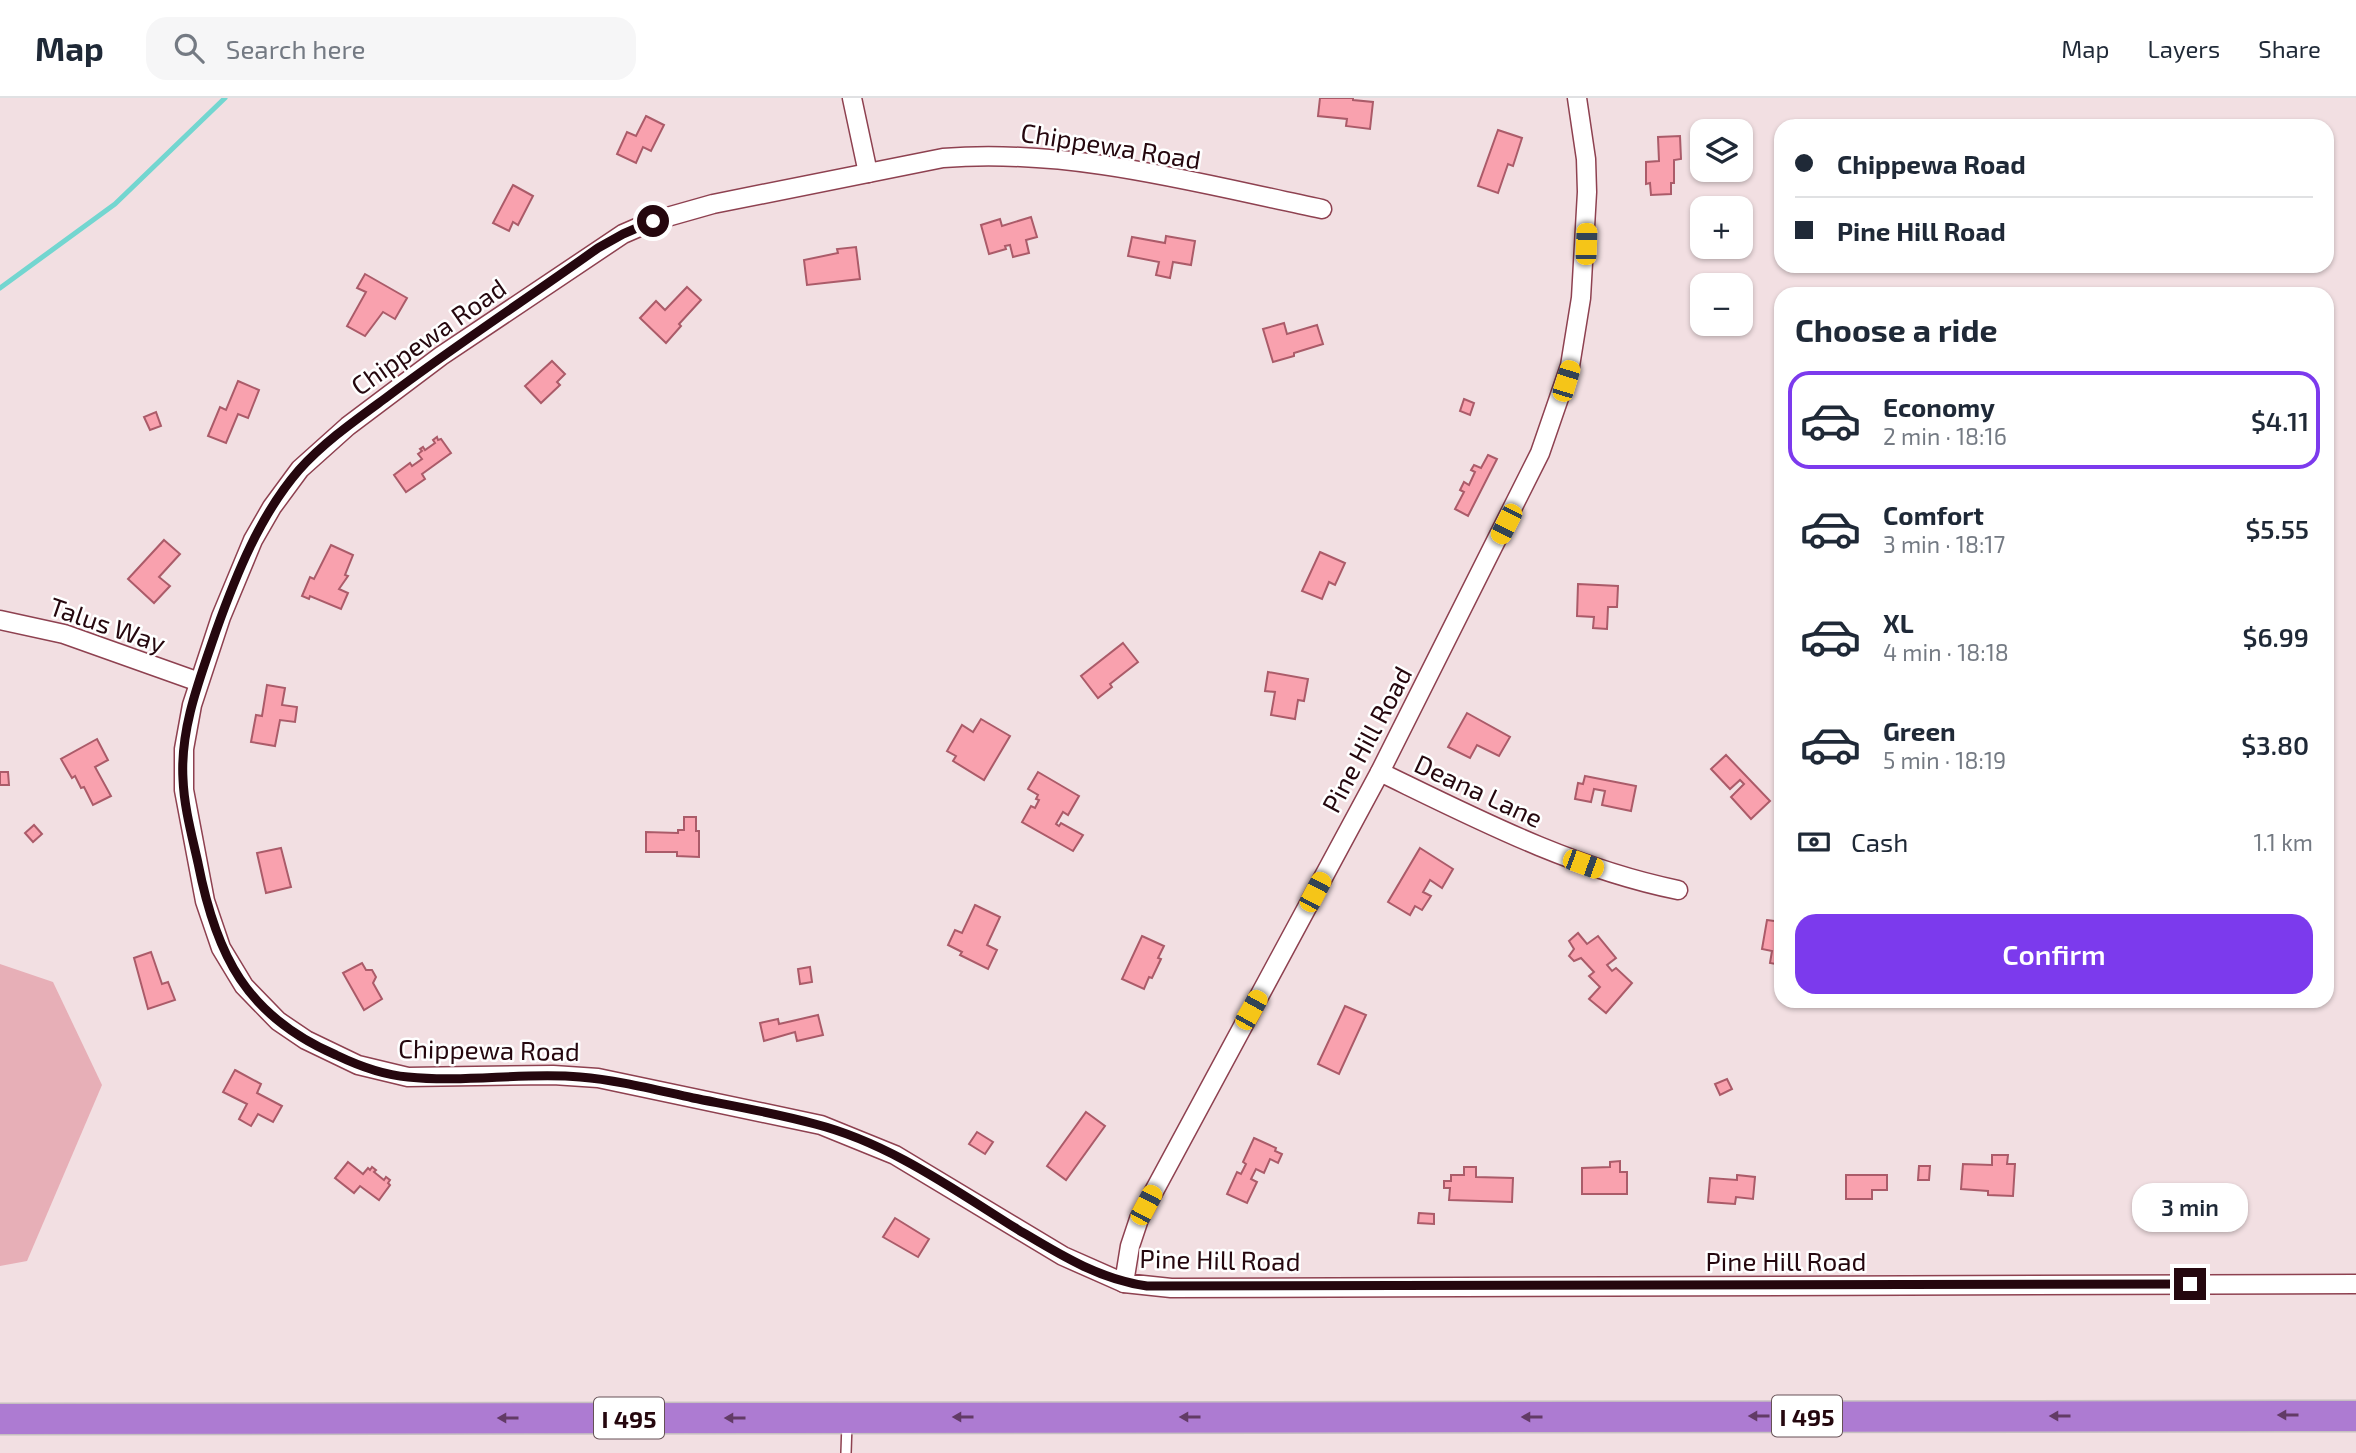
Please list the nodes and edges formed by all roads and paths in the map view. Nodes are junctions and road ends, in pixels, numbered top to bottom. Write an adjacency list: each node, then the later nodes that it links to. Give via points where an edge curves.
1 (852, 98): 3 (street)
2 (1577, 98): 7 (street, Pine Hill Road, via 1586,159 1586,226 1570,366 1528,480)
3 (868, 173): 4 (street, Chippewa Road, via 943,158 1028,156 1091,162); 6 (street, Chippewa Road, via 692,209 623,234 441,356 348,426 300,469 272,507 226,604)
4 (1322, 209)
5 (0, 620): 6 (street, Talus Way, via 64,634)
6 (199, 682): 9 (street, Chippewa Road, via 186,735 183,777 205,901 221,948 244,986 292,1032 340,1057 391,1074 598,1078 821,1125 895,1155 1063,1256)
7 (1380, 772): 8 (street, Deana Lane, via 1526,842 1601,871); 9 (street, Pine Hill Road, via 1143,1212 1130,1246)
8 (1678, 890)
9 (1124, 1283): 10 (street, Pine Hill Road, via 1171,1288)
10 (2356, 1284)
11 (2356, 1416): 12 (highway, I 495, one-way to 12)
12 (847, 1418): 13 (highway, I 495, one-way to 13); 14 (lane)
13 (0, 1419)
14 (846, 1453)

